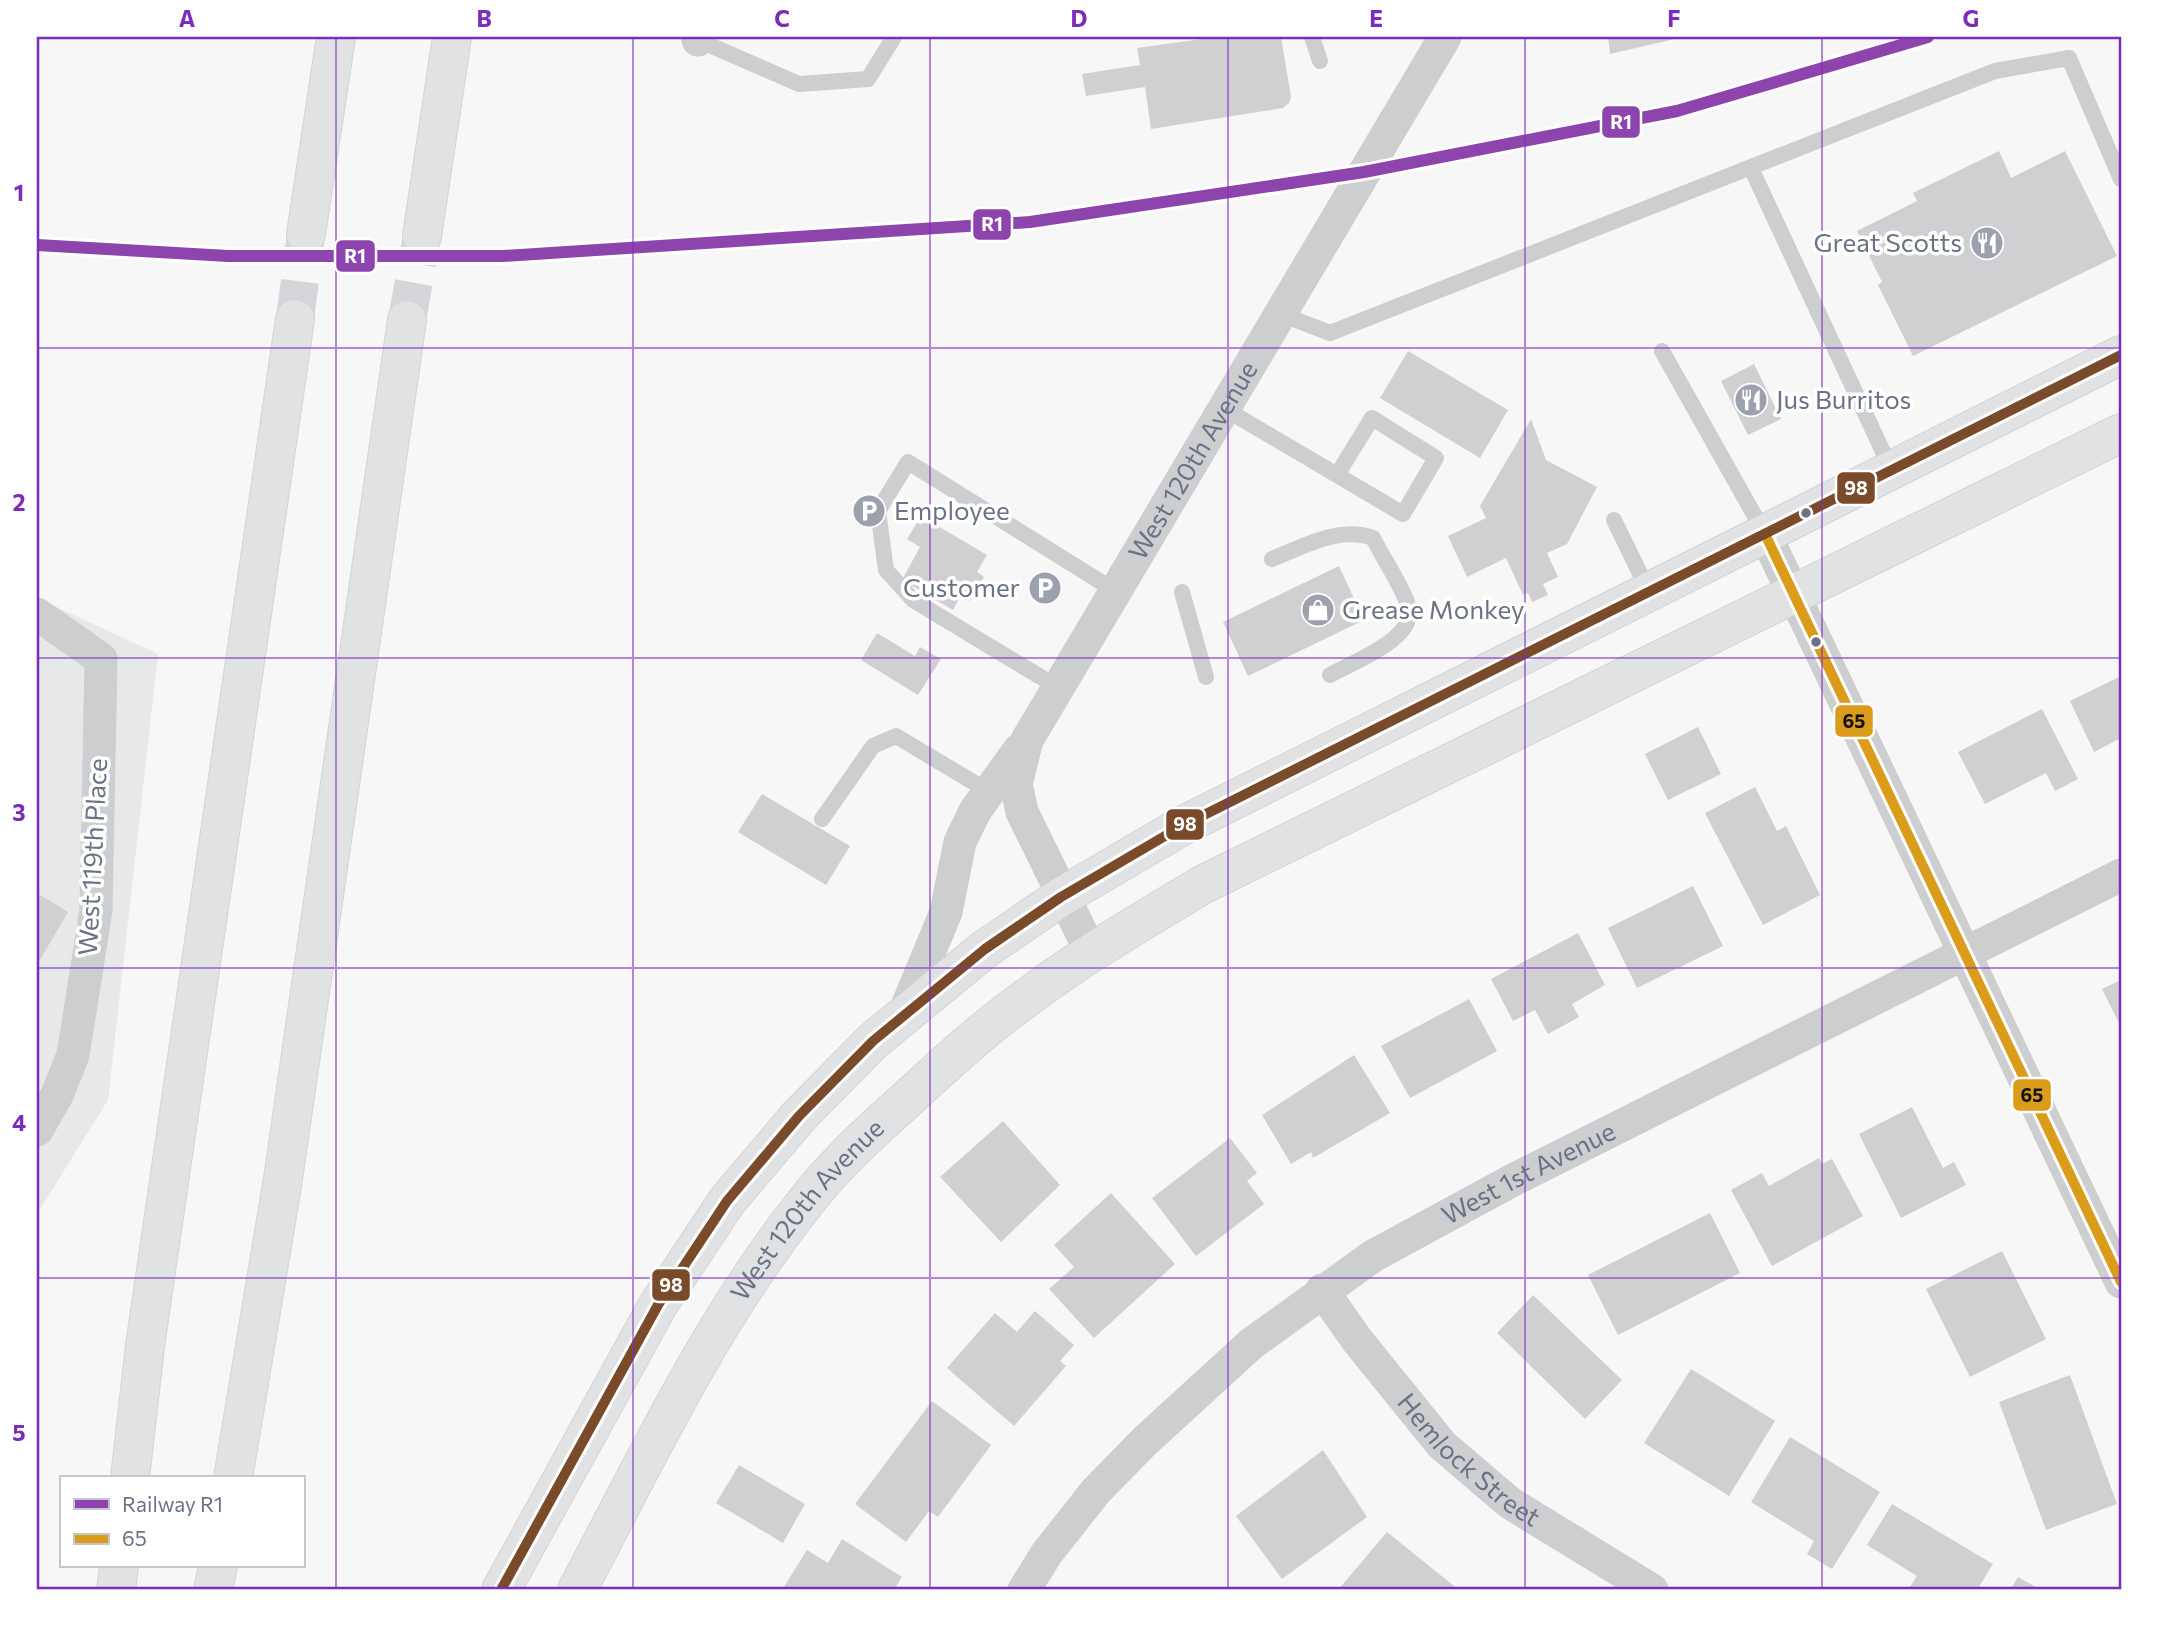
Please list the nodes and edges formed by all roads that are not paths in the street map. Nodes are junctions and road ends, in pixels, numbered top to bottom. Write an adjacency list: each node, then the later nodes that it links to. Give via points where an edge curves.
1 (336, 37): 10 (main road)
2 (452, 37): 11 (main road)
3 (894, 37): 6 (lane, via 868,79 799,84)
4 (1312, 37): 7 (lane)
5 (1445, 37): 12 (street, West 120th Avenue)
6 (699, 38)
7 (1320, 61)
8 (1751, 168): 9 (lane, via 1995,71 2069,58); 12 (lane, via 1330,333); 19 (lane)
9 (2121, 179)
10 (306, 234)
11 (422, 236)
12 (1281, 314): 17 (street, West 120th Avenue)
13 (295, 319): 44 (main road, via 147,1333)
14 (407, 320): 45 (main road, via 283,1180)
15 (1662, 351): 22 (lane)
16 (2121, 355): 19 (main road)
17 (1226, 409): 20 (lane); 24 (street, West 120th Avenue)
18 (2121, 433): 27 (main road)
19 (1891, 469): 22 (main road)
20 (1337, 475): 20 (lane, via 1403,514 1436,458 1372,418)
21 (1614, 520): 26 (lane)
22 (1765, 534): 26 (main road); 27 (street)
23 (1272, 559): 29 (lane, via 1338,534 1373,538 1409,607 1409,623 1400,636)
24 (1117, 592): 31 (street, West 120th Avenue); 31 (lane, via 908,462 878,511 886,570 913,600)
25 (1182, 592): 30 (lane)
26 (1649, 592): 37 (main road, via 1182,826)
27 (1794, 596): 38 (main road, via 1202,885); 39 (street)
28 (37, 614): 41 (street, West 119th Place, via 101,659 96,910 74,1055 58,1096)
29 (1330, 675)
30 (1206, 677)
31 (1059, 688): 32 (street, West 120th Avenue)
32 (1027, 740): 33 (street); 34 (street, West 120th Avenue, via 1016,783)
33 (989, 792): 34 (lane); 35 (lane, via 896,736 873,746); 40 (street, via 960,842 946,912)
34 (1022, 812): 37 (street, West 120th Avenue)
35 (822, 819)
36 (2121, 875): 39 (street, West 1st Avenue)
37 (1061, 897): 38 (street, West 120th Avenue); 40 (main road, via 985,949)
38 (1091, 952): 49 (main road, West 120th Avenue, via 958,1051 871,1132 802,1206 690,1372)
39 (1964, 953): 42 (street); 43 (street, West 1st Avenue, via 1513,1180 1373,1256)
40 (903, 1016): 48 (main road, via 799,1116 727,1201 658,1305)
41 (38, 1127)
42 (2121, 1282)
43 (1322, 1290): 50 (street, West 1st Avenue, via 1251,1344 1096,1490); 51 (street, Hemlock Street, via 1442,1445 1510,1503)
44 (130, 1476)
45 (233, 1476)
46 (119, 1568): 47 (main road)
47 (116, 1590)
48 (501, 1590)
49 (577, 1590)
50 (1024, 1590)
51 (1653, 1590)

